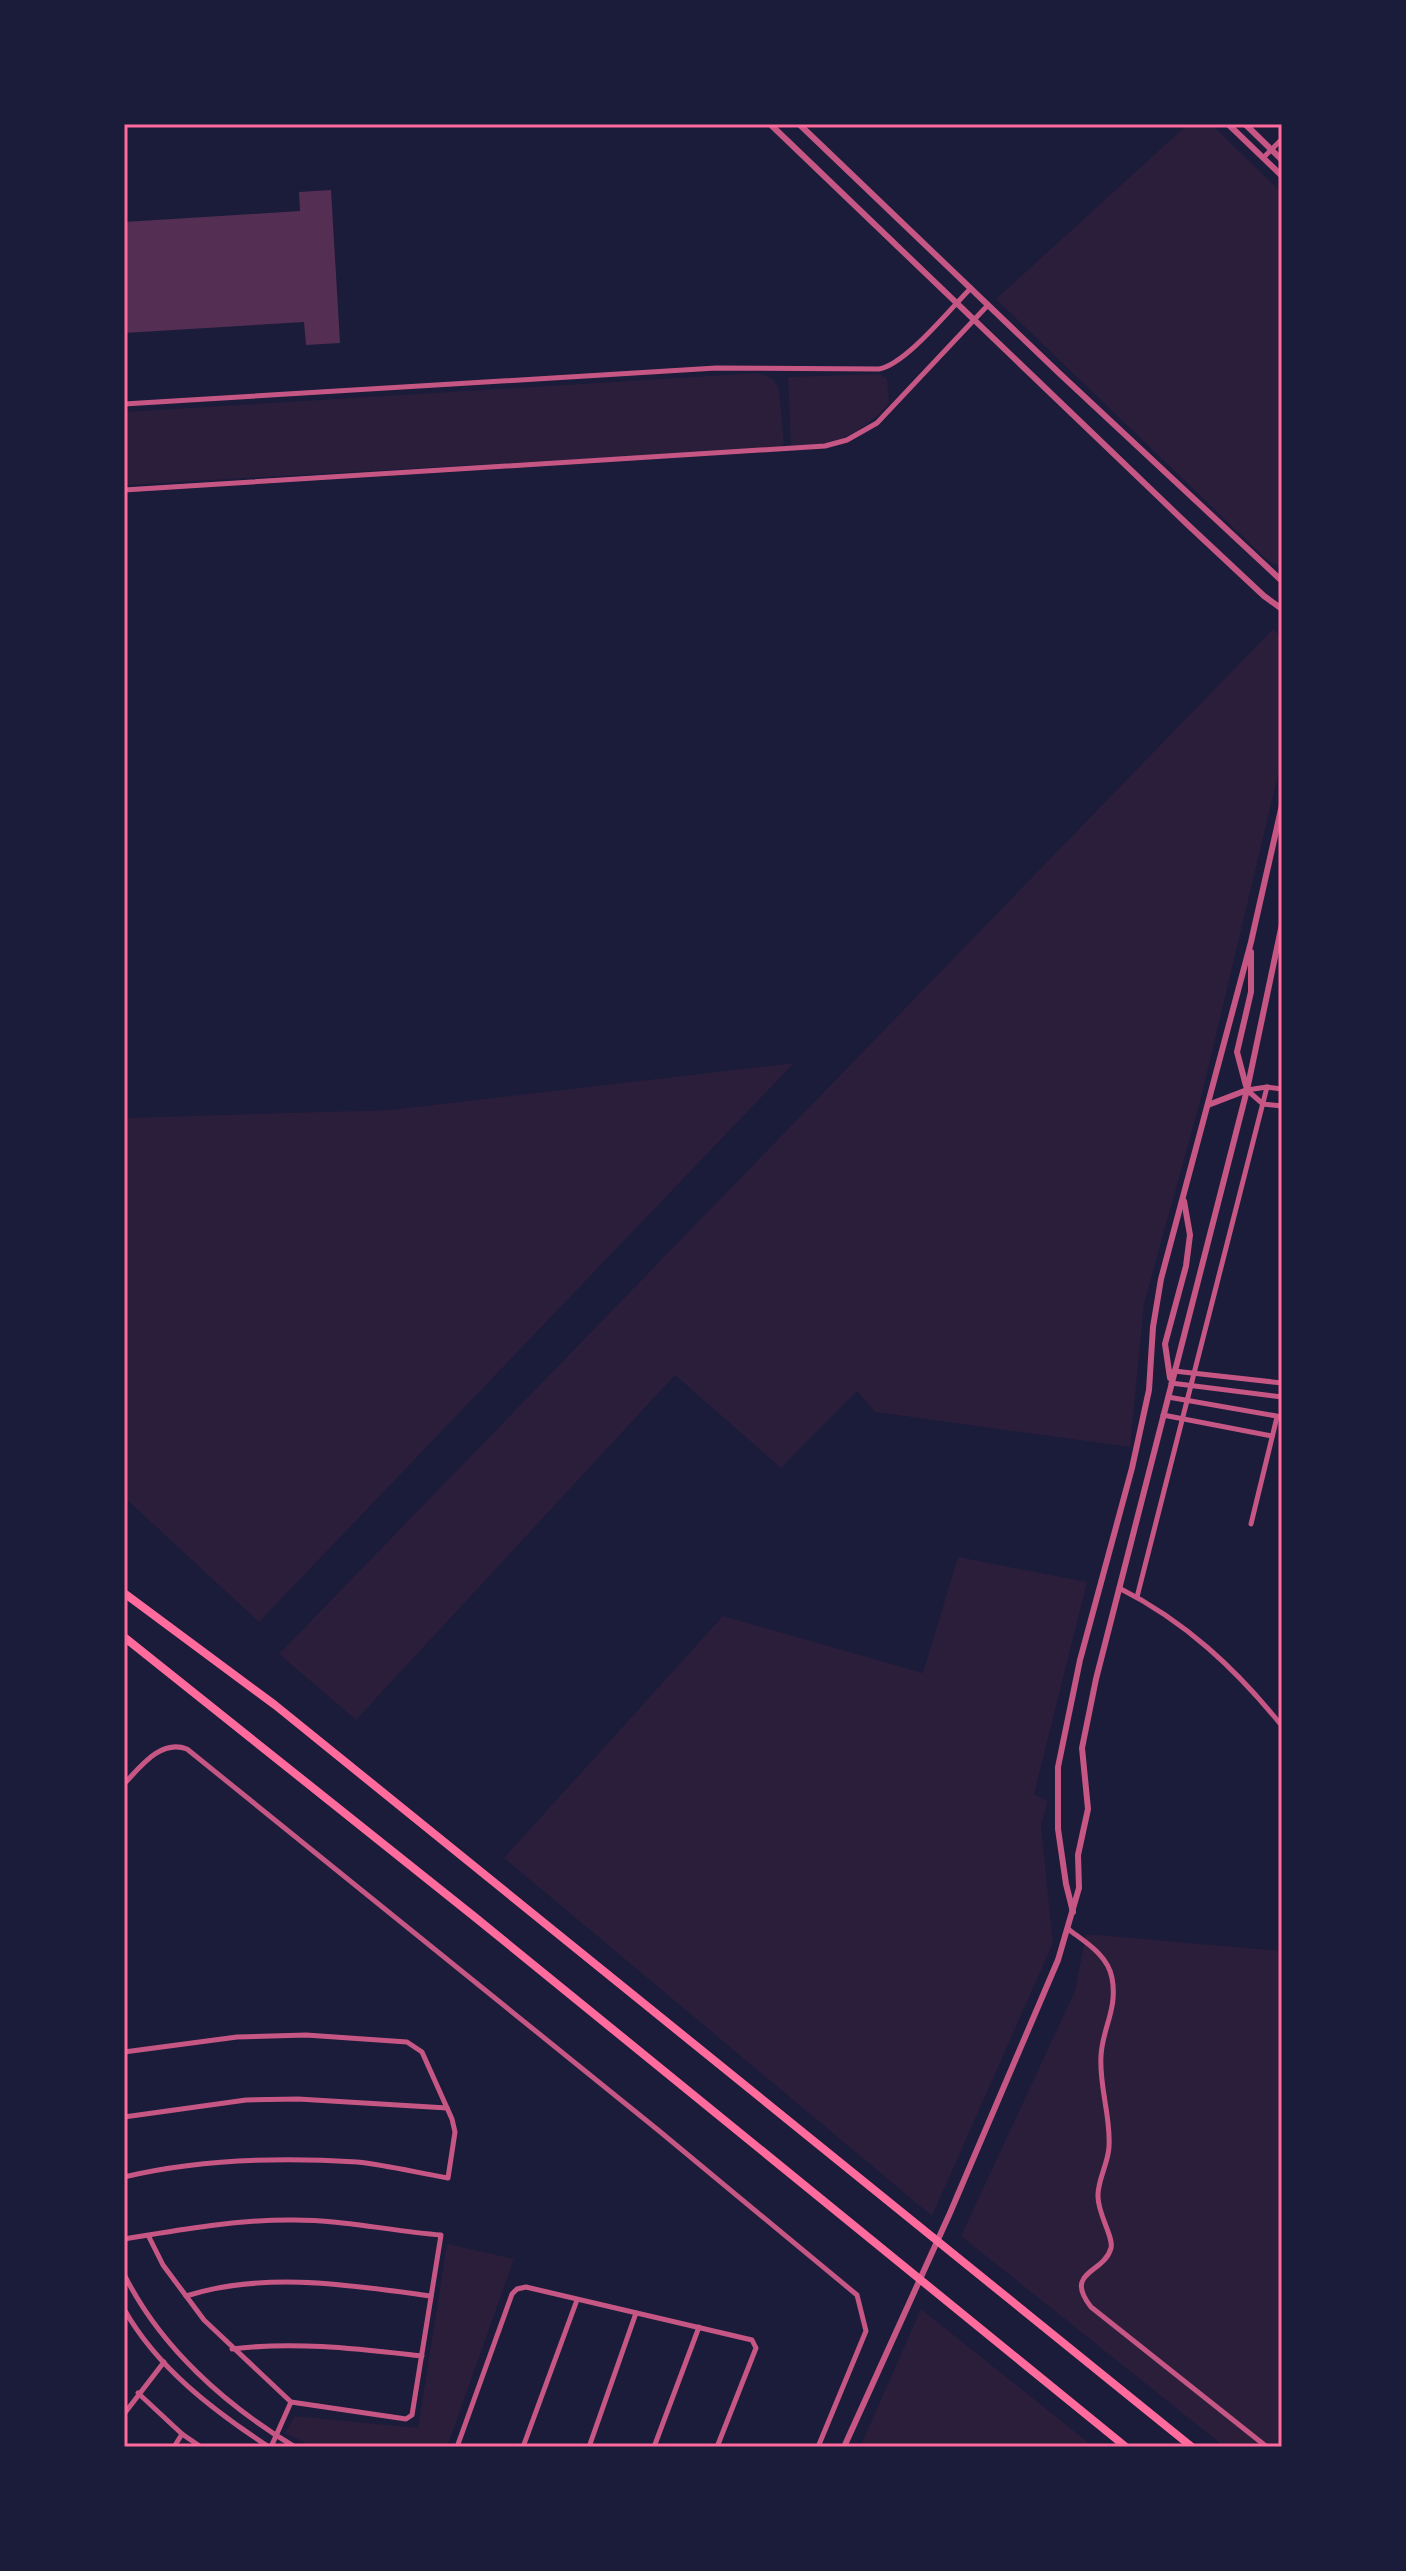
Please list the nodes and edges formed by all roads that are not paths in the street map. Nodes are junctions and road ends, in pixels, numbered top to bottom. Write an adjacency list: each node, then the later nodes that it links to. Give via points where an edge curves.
1 (770, 124): 11 (street)
2 (799, 124): 10 (street)
3 (1228, 124): 7 (street)
4 (1245, 124): 6 (street)
5 (1282, 139): 6 (street)
6 (1271, 150): 7 (street); 8 (street)
7 (1263, 158): 9 (street)
8 (1282, 160)
9 (1282, 176)
10 (971, 288): 11 (street); 12 (street)
11 (955, 304): 13 (street); 14 (street, via 898,360 879,369 716,368)
12 (988, 305): 13 (street); 16 (street)
13 (974, 321): 15 (street, via 877,423 825,446); 17 (street)
14 (124, 404)
15 (124, 490)
16 (1282, 581)
17 (1282, 611)
18 (1282, 805): 20 (street)
19 (1282, 929): 23 (street)
20 (1251, 942): 23 (street, via 1251,992 1237,1052); 25 (street)
21 (1267, 1087): 22 (street); 23 (street); 24 (street)
22 (1282, 1089)
23 (1247, 1090): 24 (street); 25 (street); 28 (street)
24 (1263, 1104): 26 (street); 29 (street)
25 (1208, 1105): 27 (street)
26 (1282, 1106)
27 (1183, 1198): 30 (street, via 1190,1235 1165,1344); 47 (street, via 1161,1279 1149,1390 1132,1468 1080,1660 1058,1767 1061,1853)
28 (1174, 1371): 29 (street); 30 (street)
29 (1195, 1374): 31 (street); 32 (street)
30 (1171, 1383): 32 (street); 33 (street)
31 (1282, 1383)
32 (1192, 1386): 34 (street); 35 (street)
33 (1168, 1397): 35 (street); 36 (street)
34 (1282, 1397)
35 (1189, 1401): 37 (street); 38 (street)
36 (1163, 1415): 37 (street); 41 (street)
37 (1185, 1417): 39 (street); 43 (street)
38 (1280, 1417): 39 (street)
39 (1272, 1436): 40 (street)
40 (1251, 1524)
41 (1118, 1588): 43 (street); 47 (street, via 1082,1748 1088,1809)
42 (124, 1593): 82 (highway, via 275,1705)
43 (1137, 1597): 45 (street, via 1204,1644)
44 (124, 1637): 81 (highway)
45 (1282, 1726)
46 (124, 1784): 79 (street, via 167,1746 187,1749 857,2295 866,2331)
47 (1073, 1912): 48 (street)
48 (1068, 1929): 80 (street, via 1044,1996); 83 (street, via 1100,1953 1113,1979 1113,2013 1100,2075 1109,2150 1098,2191 1098,2210 1111,2247 1083,2278 1083,2297)
49 (124, 2052): 50 (street, via 237,2037 306,2035 407,2042 422,2052)
50 (447, 2108): 51 (street, via 246,2100); 52 (street, via 455,2132 448,2178 360,2163 262,2159)
51 (124, 2117)
52 (124, 2177)
53 (148, 2235): 54 (street); 56 (street, via 288,2220 441,2235); 57 (street)
54 (124, 2239)
55 (124, 2274): 69 (street, via 149,2319 179,2353)
56 (431, 2296): 57 (street, via 354,2285 273,2282); 63 (street)
57 (186, 2297): 62 (street)
58 (577, 2300): 59 (street); 74 (street, via 526,2287 512,2294); 75 (street)
59 (636, 2313): 61 (street); 76 (street)
60 (125, 2314): 64 (street)
61 (699, 2327): 77 (street); 78 (street, via 749,2339 756,2348)
62 (232, 2349): 63 (street, via 283,2345); 66 (street)
63 (422, 2356): 66 (street, via 414,2413 406,2419)
64 (164, 2362): 65 (street); 72 (street, via 231,2423)
65 (138, 2393): 67 (street); 68 (street)
66 (291, 2402): 69 (street)
67 (124, 2414)
68 (182, 2434): 70 (street); 71 (street)
69 (276, 2436): 72 (street); 73 (street)
70 (174, 2447)
71 (201, 2447)
72 (270, 2447)
73 (295, 2447)
74 (457, 2447)
75 (523, 2447)
76 (589, 2447)
77 (654, 2447)
78 (717, 2447)
79 (818, 2447)
80 (844, 2447)
81 (1126, 2447)
82 (1192, 2447)
83 (1267, 2447)

